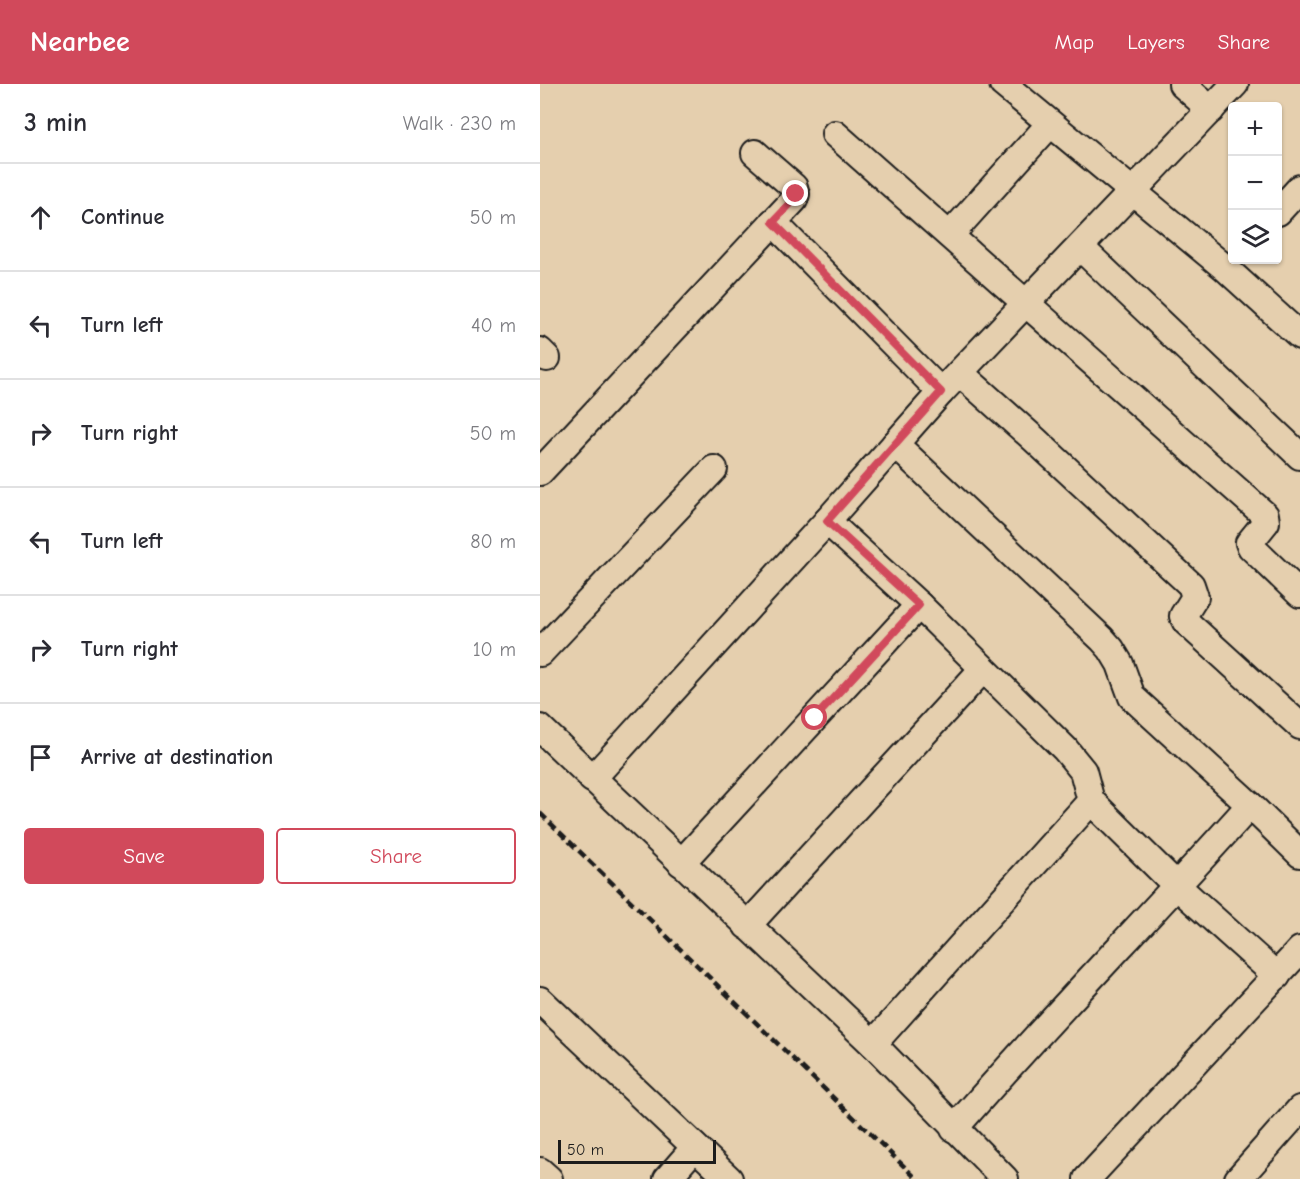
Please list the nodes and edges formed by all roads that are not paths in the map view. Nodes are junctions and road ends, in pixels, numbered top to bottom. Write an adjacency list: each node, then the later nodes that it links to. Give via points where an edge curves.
1 (1002, 84): 5 (street)
2 (1182, 84): 4 (street)
3 (1235, 84): 4 (street)
4 (1211, 110): 9 (street)
5 (1050, 124): 9 (street); 12 (street)
6 (835, 134): 12 (street)
7 (755, 153): 11 (street, via 794,187 796,194)
8 (1299, 190): 10 (street)
9 (1133, 192): 13 (street); 14 (street)
10 (1280, 210)
11 (773, 222): 19 (street); 23 (street)
12 (950, 235): 16 (street)
13 (1080, 247): 16 (street); 21 (street)
14 (1228, 262)
15 (1230, 264): 17 (street)
16 (1026, 302): 18 (street); 25 (street, via 1265,515 1266,522 1249,543)
17 (1300, 336)
18 (960, 373): 19 (street); 29 (street, via 1191,585 1195,597 1183,616 1186,621)
19 (941, 392): 20 (street)
20 (895, 444): 24 (street); 33 (street, via 1102,639 1120,664 1132,697)
21 (1300, 456)
22 (714, 469): 27 (street)
23 (540, 472)
24 (827, 521): 26 (street); 31 (street)
25 (1300, 594)
26 (919, 605): 28 (street); 35 (street)
27 (540, 653)
28 (984, 669): 32 (street, via 1065,748 1083,771); 37 (street)
29 (1300, 726)
30 (540, 728): 31 (street)
31 (592, 779): 35 (street)
32 (1091, 801): 36 (street); 41 (street)
33 (1250, 806): 34 (street); 36 (street)
34 (1300, 854)
35 (681, 863): 37 (street)
36 (1178, 887): 39 (street); 43 (street)
37 (747, 926): 41 (street)
38 (1300, 950): 39 (street)
39 (1277, 976): 50 (street)
40 (540, 1000): 44 (street)
41 (873, 1044): 43 (street)
42 (1300, 1109): 51 (street)
43 (954, 1129): 49 (street)
44 (695, 1147): 47 (street); 48 (street)
45 (540, 1171): 46 (street)
46 (549, 1179)
47 (667, 1179)
48 (729, 1179)
49 (1005, 1179)
50 (1087, 1179)
51 (1238, 1179)

